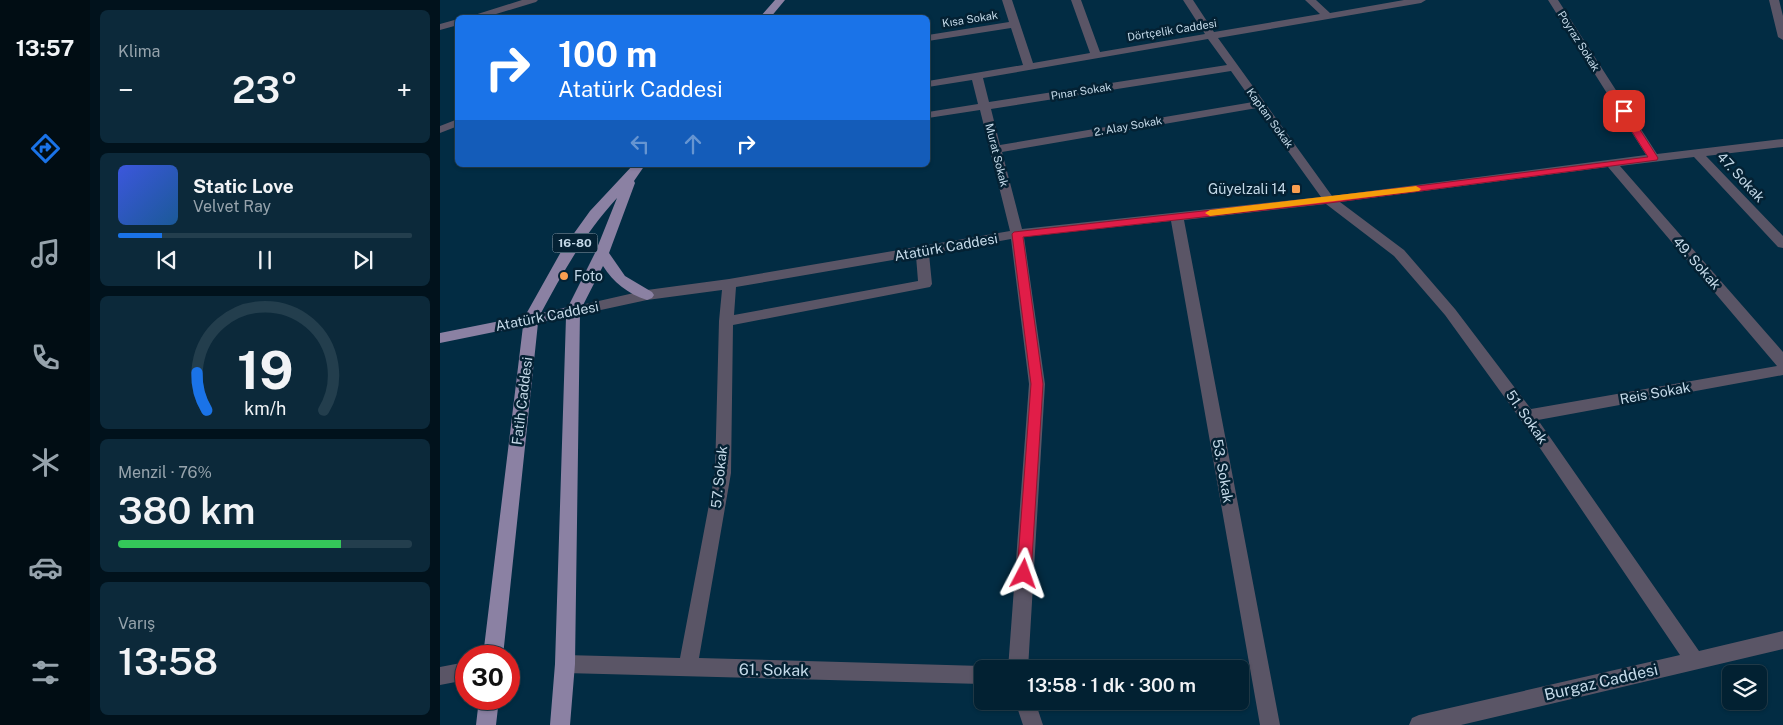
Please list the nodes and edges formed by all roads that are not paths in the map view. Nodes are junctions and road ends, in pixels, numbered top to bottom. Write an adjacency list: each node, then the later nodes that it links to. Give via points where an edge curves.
1 (533, 0): 10 (street)
2 (780, 0): 13 (main road)
3 (1007, 0): 16 (street)
4 (1076, 0): 21 (street)
5 (1188, 0): 18 (street, Kaptan Sokak)
6 (1310, 0): 14 (street)
7 (1417, 0): 14 (street, Dörtçelik Caddesi)
8 (1553, 0): 34 (street, Poyraz Sokak)
9 (1774, 0): 19 (street)
10 (502, 3): 11 (street); 12 (street)
11 (476, 15)
12 (512, 15)
13 (767, 15)
14 (1328, 16): 18 (street, Dörtçelik Caddesi)
15 (455, 23): 17 (street)
16 (1015, 24): 20 (street, Kısa Sokak); 22 (street)
17 (440, 27)
18 (1212, 36): 21 (street, Dörtçelik Caddesi); 23 (street, Kaptan Sokak)
19 (1783, 37)
20 (930, 38)
21 (1096, 55): 22 (street, Dörtçelik Caddesi)
22 (1030, 67): 24 (street, Dörtçelik Caddesi)
23 (1234, 67): 26 (street, Kaptan Sokak); 27 (street, Pınar Sokak)
24 (977, 76): 25 (street, Dörtçelik Caddesi); 27 (street, Murat Sokak)
25 (930, 84)
26 (1260, 104): 32 (street, 2. Alay Sokak); 37 (street, Kaptan Sokak)
27 (985, 106): 28 (street, Pınar Sokak); 32 (street, Murat Sokak)
28 (930, 115)
29 (455, 123): 30 (street)
30 (440, 130)
31 (1783, 143): 33 (street, Atatürk Caddesi)
32 (996, 149): 39 (street, Murat Sokak)
33 (1698, 154): 34 (street, Atatürk Caddesi); 40 (street, 47. Sokak)
34 (1654, 158): 35 (street, Atatürk Caddesi)
35 (1611, 163): 37 (street, Atatürk Caddesi); 49 (street, 49. Sokak)
36 (635, 171): 42 (main road, Fatih Caddesi); 46 (main road, Fatih Caddesi / 16-80, via 595,214 567,253)
37 (1329, 200): 38 (street, Atatürk Caddesi); 51 (street, 51. Sokak, via 1399,253 1450,312)
38 (1177, 217): 39 (street, Atatürk Caddesi); 66 (street, 53. Sokak)
39 (1017, 234): 41 (street, Atatürk Caddesi); 54 (street, Murat Sokak, via 1037,384)
40 (1783, 244)
41 (922, 252): 43 (street, Atatürk Caddesi); 47 (street, via 925,284)
42 (602, 253): 44 (main road, via 613,273); 45 (main road, 16-80)
43 (729, 284): 44 (street, Atatürk Caddesi); 47 (street, 57. Sokak)
44 (647, 296): 45 (street, Atatürk Caddesi)
45 (573, 311): 46 (main road, Atatürk Caddesi); 56 (main road)
46 (532, 318): 48 (main road, Atatürk Caddesi); 53 (main road, Fatih Caddesi)
47 (726, 320): 57 (street, 57. Sokak, via 723,473)
48 (440, 338)
49 (1783, 362)
50 (1783, 370): 51 (street, Reis Sokak)
51 (1527, 416): 55 (street, 51. Sokak)
52 (1783, 640): 55 (street, Burgaz Caddesi)
53 (493, 645)
54 (1019, 660)
55 (1694, 660): 67 (street, Burgaz Caddesi)
56 (565, 664): 57 (street, 61. Sokak); 64 (main road)
57 (688, 668): 59 (street, 61. Sokak)
58 (455, 673): 60 (street)
59 (974, 675)
60 (440, 676)
61 (488, 710): 63 (main road)
62 (1029, 710): 65 (street)
63 (486, 725)
64 (560, 725)
65 (1033, 725)
66 (1270, 725)
67 (1419, 725)

